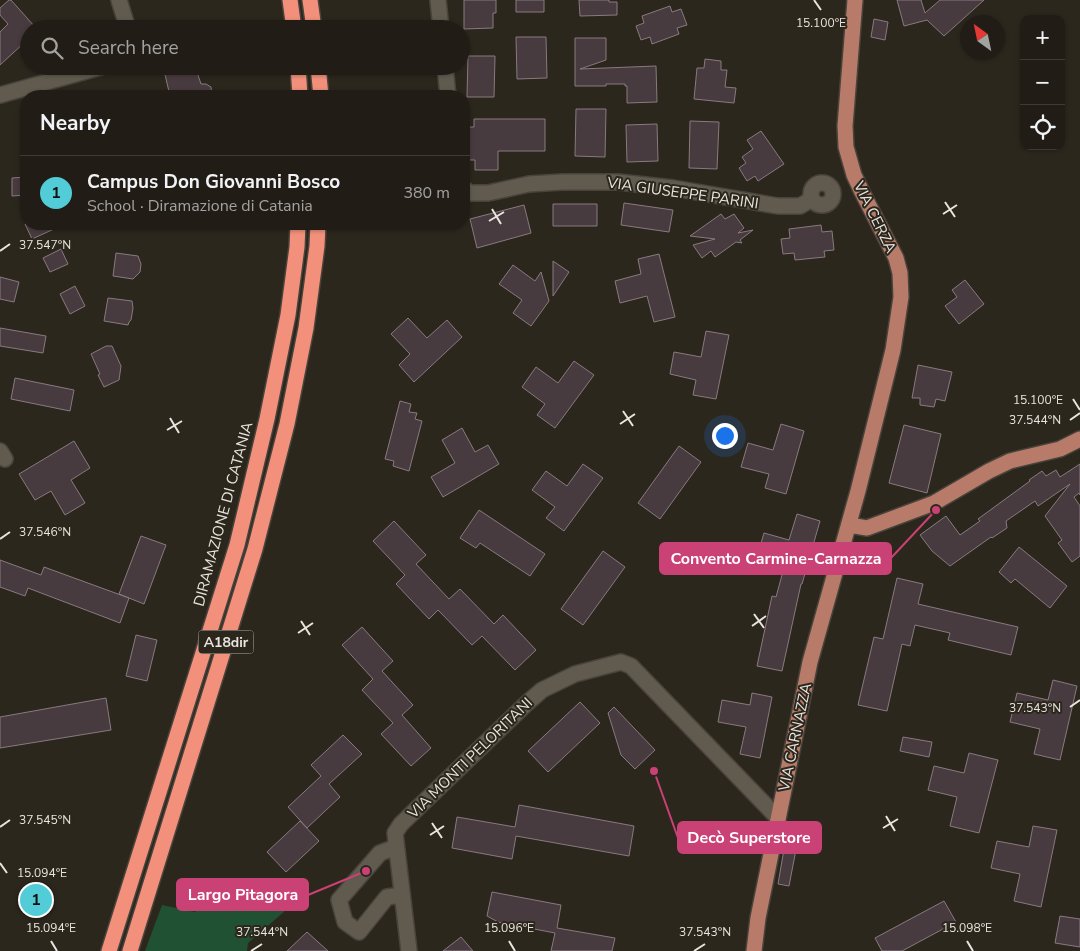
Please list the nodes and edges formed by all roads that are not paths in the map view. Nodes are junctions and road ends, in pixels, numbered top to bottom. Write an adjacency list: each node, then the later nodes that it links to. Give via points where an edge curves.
1 (119, 0): 6 (street)
2 (290, 0): 7 (highway)
3 (310, 0): 8 (highway)
4 (438, 0): 9 (street)
5 (856, 0): 23 (main road, VIA CERZA, via 846,147 854,175 896,258 901,297 893,350)
6 (125, 20)
7 (293, 20)
8 (313, 20)
9 (440, 20)
10 (72, 75): 17 (street)
11 (299, 75): 14 (highway)
12 (319, 75): 15 (highway)
13 (446, 75): 16 (street)
14 (300, 90)
15 (320, 90)
16 (447, 90)
17 (0, 95)
18 (470, 193): 19 (street, VIA GIUSEPPE PARINI, via 488,193 529,184 618,182 778,206 800,206)
19 (812, 199)
20 (298, 230): 27 (highway, DIRAMAZIONE DI CATANIA / A18dir, via 288,315 236,545)
21 (318, 230): 28 (highway, A18dir, via 306,328 287,424 260,530)
22 (1080, 439): 23 (main road, via 1060,449 1010,461 934,503 867,528)
23 (849, 525): 24 (main road, VIA CARNAZZA, via 810,662)
24 (778, 818): 25 (street, VIA MONTI PELORITANI, via 631,666 621,662 575,674 542,690 401,824 395,833); 30 (main road, VIA CARNAZZA)
25 (396, 847): 26 (street, VIA MONTI PELORITANI); 26 (street, via 380,853 339,900 345,922 359,932 387,897)
26 (402, 895): 29 (street, VIA MONTI PELORITANI)
27 (109, 951)
28 (130, 951)
29 (409, 951)
30 (754, 951)

